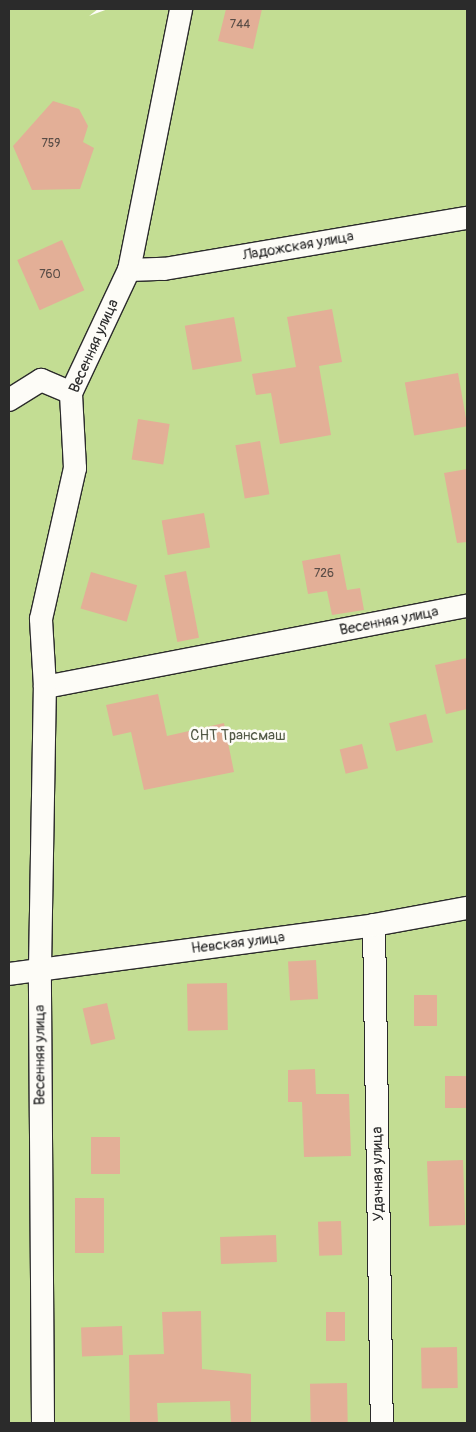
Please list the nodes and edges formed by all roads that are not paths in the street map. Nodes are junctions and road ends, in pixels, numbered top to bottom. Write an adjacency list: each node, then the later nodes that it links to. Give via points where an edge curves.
1 (181, 9): 3 (street, Весенняя улица)
2 (467, 218): 3 (street, Ладожская улица, via 164,268)
3 (130, 270): 4 (street, Весенняя улица)
4 (71, 393): 5 (street, via 41,380); 7 (street, Весенняя улица, via 75,468 42,619)
5 (9, 400)
6 (467, 606): 7 (street, Весенняя улица)
7 (46, 687): 10 (street, Весенняя улица)
8 (467, 908): 9 (street, Невская улица)
9 (374, 925): 10 (street, Невская улица); 13 (street, Удачная улица)
10 (40, 968): 11 (street, Невская улица); 12 (street, Весенняя улица)
11 (9, 974)
12 (44, 1423)
13 (382, 1423)

